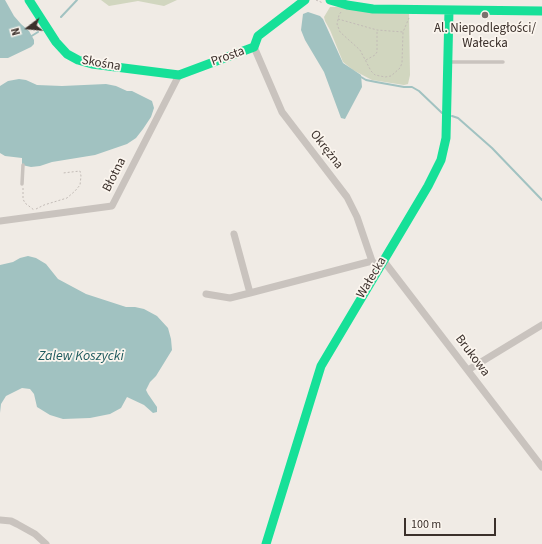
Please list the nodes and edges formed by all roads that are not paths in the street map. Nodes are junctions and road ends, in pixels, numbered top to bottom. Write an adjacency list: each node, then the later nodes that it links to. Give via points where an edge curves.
1 (29, 0): 9 (street, Skośna, via 56,42 67,54 78,60)
2 (305, 0): 6 (street, Prosta, via 258,36)
3 (330, 0): 4 (street, via 381,9)
4 (449, 10): 5 (street); 7 (street, Wałecka)
5 (542, 11)
6 (254, 47): 9 (street, Prosta); 14 (street, Okrężna, via 282,112 347,197)
7 (448, 62): 8 (lane); 14 (street, Wałecka, via 446,138 441,160 428,186)
8 (503, 62)
9 (179, 75): 12 (street, Błotna, via 112,206)
10 (23, 166): 11 (lane)
11 (22, 184)
12 (0, 221)
13 (234, 234): 15 (street)
14 (378, 263): 15 (street); 18 (street, Brukowa); 22 (street, Wałecka, via 321,366)
15 (250, 292): 16 (street, via 230,298)
16 (206, 294)
17 (542, 325): 18 (street)
18 (468, 370): 19 (street, Brukowa)
19 (542, 467)
20 (0, 520): 21 (street, via 17,524)
21 (46, 544)
22 (266, 544)

